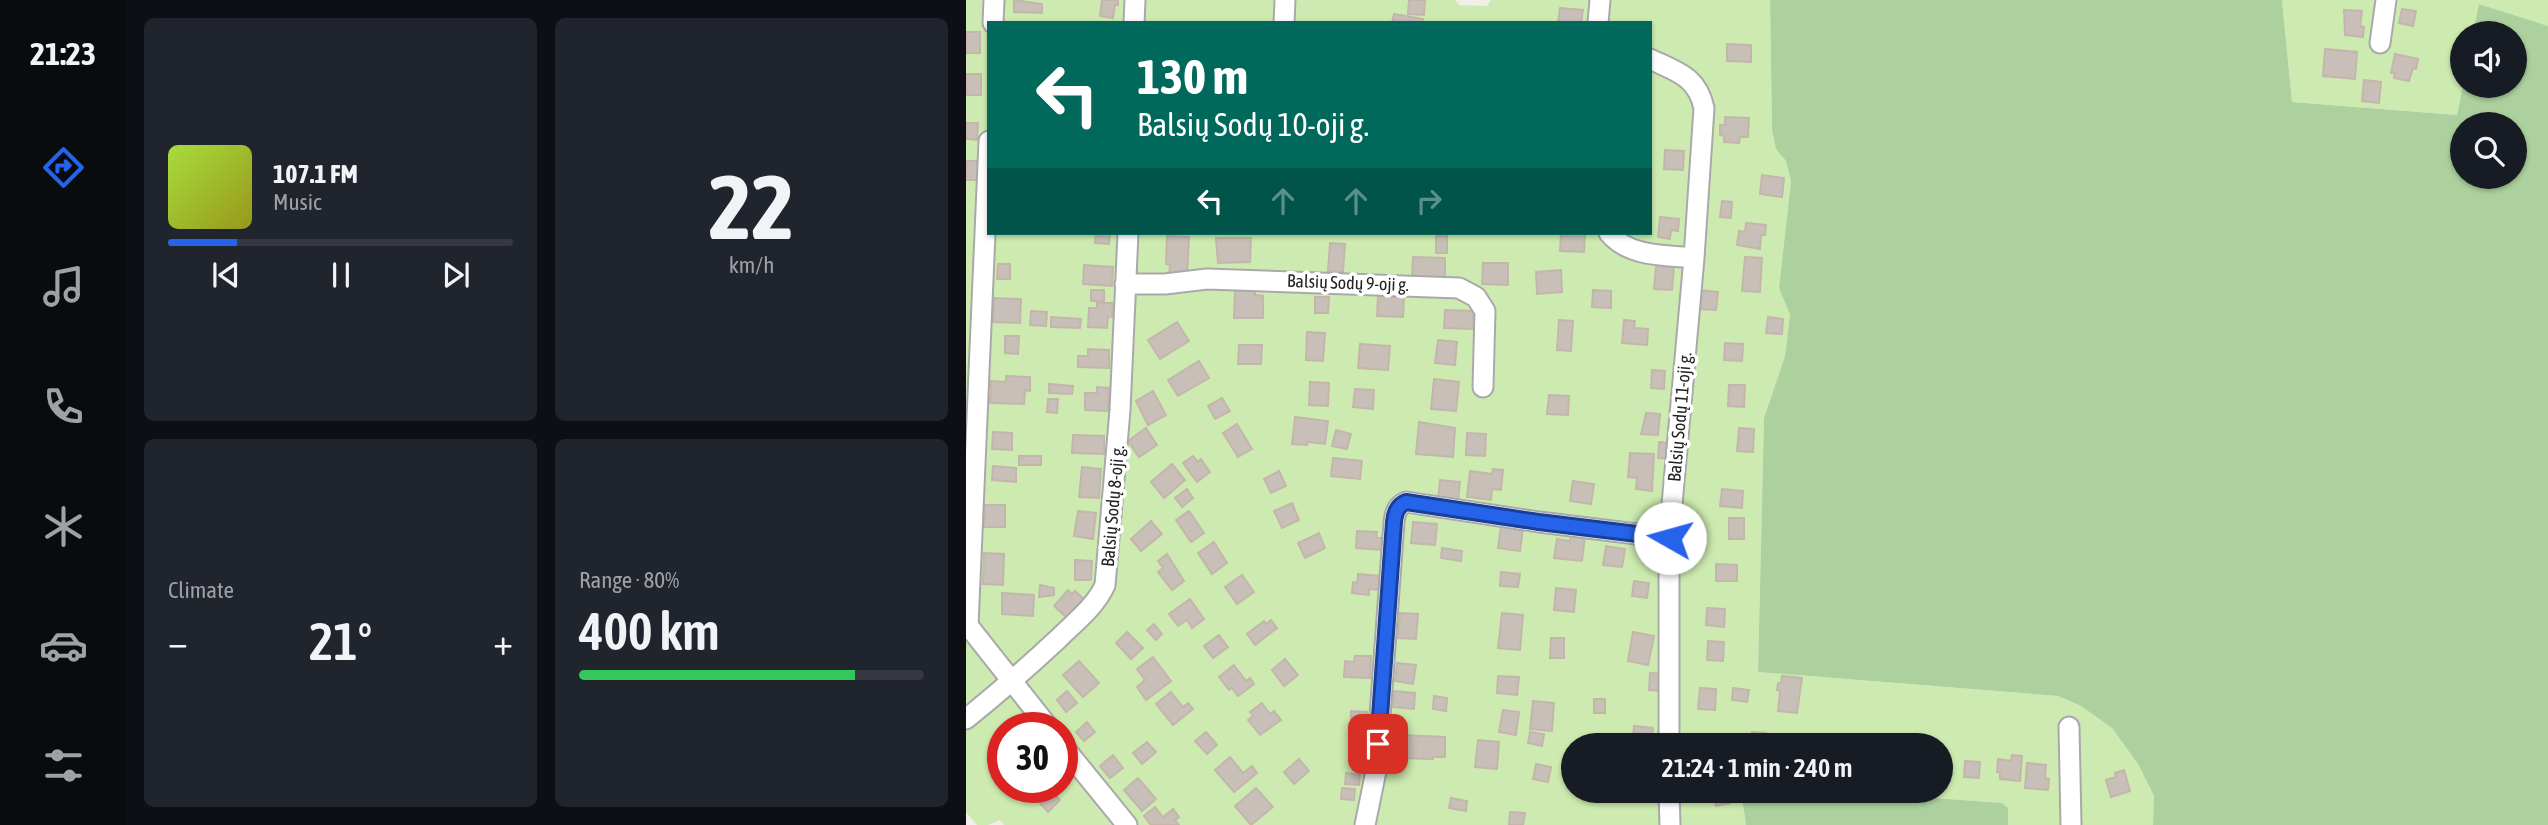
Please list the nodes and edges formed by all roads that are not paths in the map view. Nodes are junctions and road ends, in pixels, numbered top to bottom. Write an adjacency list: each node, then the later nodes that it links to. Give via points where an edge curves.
1 (994, 0): 6 (street)
2 (1135, 0): 7 (street)
3 (1285, 0): 8 (street)
4 (1600, 0): 9 (street)
5 (2386, 0): 10 (street)
6 (993, 21)
7 (1134, 21)
8 (1284, 21)
9 (1598, 21)
10 (2380, 43)
11 (1652, 60): 15 (street, Balsių Sodų 11-oji g., via 1689,79 1700,92 1704,108)
12 (987, 185): 19 (street)
13 (1128, 235): 16 (street, Balsių Sodų 8-oji g.)
14 (1611, 235): 15 (street, via 1630,249)
15 (1693, 258): 18 (street, Balsių Sodų 11-oji g.)
16 (1125, 284): 17 (street, Balsių Sodų 9-oji g., via 1207,278 1459,288 1476,297 1485,312); 20 (street, Balsių Sodų 8-oji g., via 1119,432 1105,585 1072,626)
17 (1483, 387)
18 (1670, 538): 24 (street, Balsių Sodų 11-oji g.); 28 (street, via 1406,502 1401,505 1394,522 1376,771)
19 (967, 625): 20 (street)
20 (1012, 682): 21 (street); 22 (street, Balsių Sodų 8-oji g.)
21 (1036, 712)
22 (966, 719)
23 (2069, 727): 30 (street)
24 (1670, 733)
25 (1078, 765): 27 (street)
26 (1670, 803): 29 (street)
27 (1127, 825)
28 (1365, 825)
29 (1670, 825)
30 (2071, 825)

